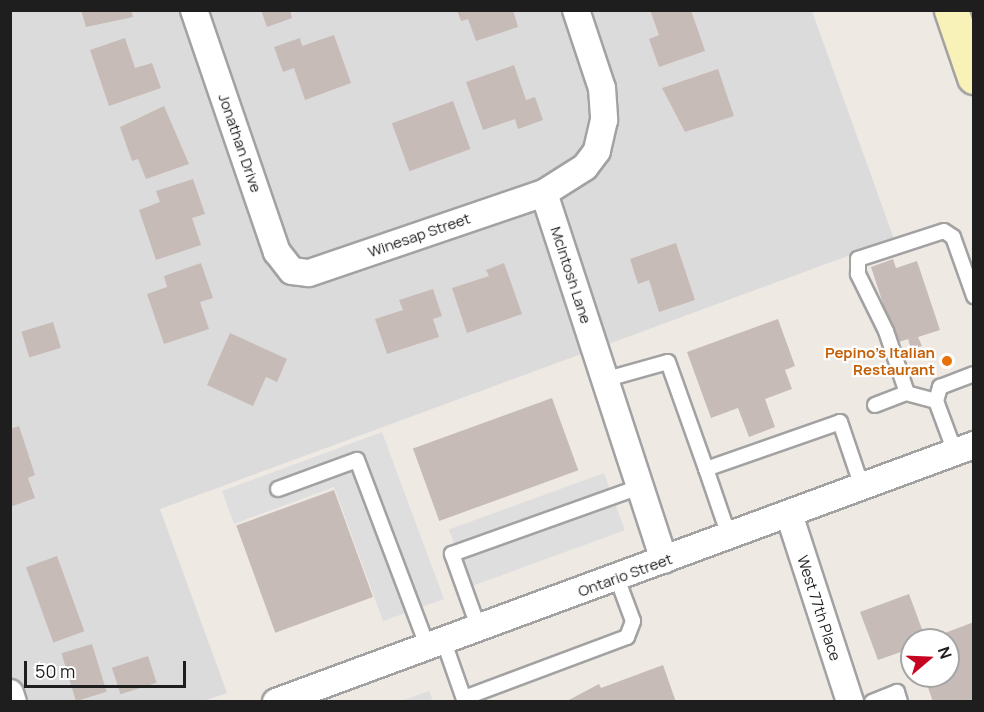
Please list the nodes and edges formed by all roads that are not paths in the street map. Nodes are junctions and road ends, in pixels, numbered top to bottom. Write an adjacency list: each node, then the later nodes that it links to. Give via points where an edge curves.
1 (194, 10): 6 (street, Jonathan Drive, via 277,252)
2 (576, 10): 5 (street, via 602,88 604,120 597,151 585,167)
3 (951, 10): 4 (street)
4 (974, 77)
5 (544, 193): 6 (street, Winesap Street, via 309,273); 9 (street, Mclntosh Lane)
6 (292, 271)
7 (974, 296): 10 (lane, via 953,237 944,231 858,260 858,274 886,331)
8 (974, 374): 11 (lane, via 940,387)
9 (607, 379): 14 (lane, via 668,362); 15 (street, Mclntosh Lane)
10 (907, 393): 11 (lane); 12 (lane)
11 (936, 401): 13 (lane)
12 (875, 405)
13 (964, 448): 16 (street, Ontario Street)
14 (706, 469): 16 (lane, via 840,422); 19 (lane)
15 (642, 486): 20 (street, Mclntosh Lane); 22 (lane, via 452,554)
16 (862, 487): 18 (street, Ontario Street)
17 (278, 489): 23 (lane, via 357,460)
18 (789, 514): 19 (street, Ontario Street); 28 (street, West 77th Place)
19 (729, 536): 20 (street, Ontario Street)
20 (664, 560): 21 (street, Ontario Street)
21 (617, 578): 22 (street, Ontario Street); 25 (lane, via 633,621 627,637)
22 (479, 629): 23 (street, Ontario Street)
23 (436, 645): 25 (lane); 27 (street, Ontario Street)
24 (10, 693): 26 (street)
25 (464, 700)
26 (14, 702)
27 (276, 702)
28 (850, 702)
29 (872, 702): 30 (lane, via 897,692)
30 (900, 702)

